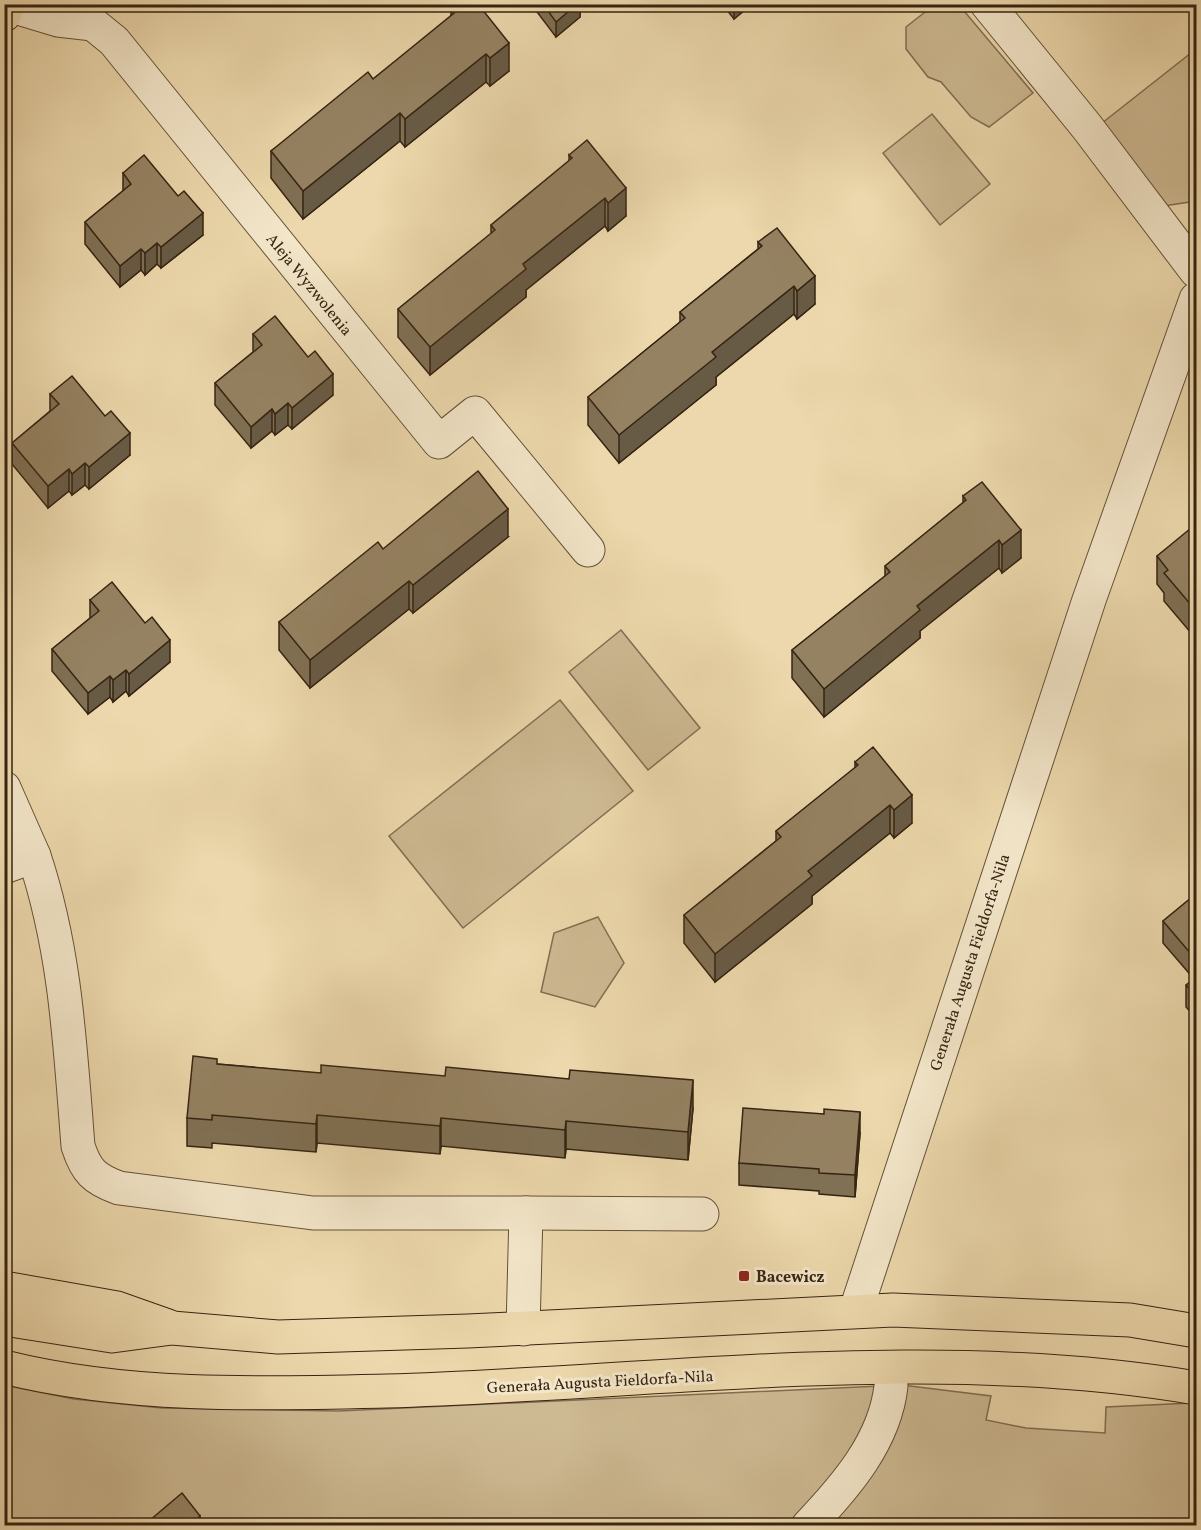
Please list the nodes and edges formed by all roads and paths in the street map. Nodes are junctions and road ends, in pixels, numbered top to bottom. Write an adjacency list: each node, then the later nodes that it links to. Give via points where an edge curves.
1 (987, 4): 4 (street)
2 (7, 5): 3 (main road, Aleja Wyzwolenia); 6 (street, Aleja Wyzwolenia, via 58,20 93,24 114,41 439,442 475,413)
3 (4, 15)
4 (1197, 271)
5 (1197, 299): 12 (street, Generała Augusta Fieldorfa-Nila, via 1084,614)
6 (588, 550)
7 (4, 788): 8 (street)
8 (19, 862): 9 (street, via 56,932 65,979 78,1146 85,1165 102,1182 119,1188 313,1213)
9 (526, 1213): 10 (street); 15 (street)
10 (702, 1214)
11 (4, 1288): 14 (main road, via 117,1308)
12 (856, 1310): 15 (main road); 16 (main road, via 1130,1320)
13 (4, 1319): 14 (main road, via 112,1336)
14 (172, 1328): 15 (main road, via 278,1337)
15 (523, 1329)
16 (1197, 1330)
17 (4, 1367): 19 (main road, Generała Augusta Fieldorfa-Nila, via 46,1378 142,1388 290,1394 891,1365 1139,1378)
18 (891, 1386): 20 (street, via 878,1434 835,1497)
19 (1197, 1388)
20 (808, 1526)

